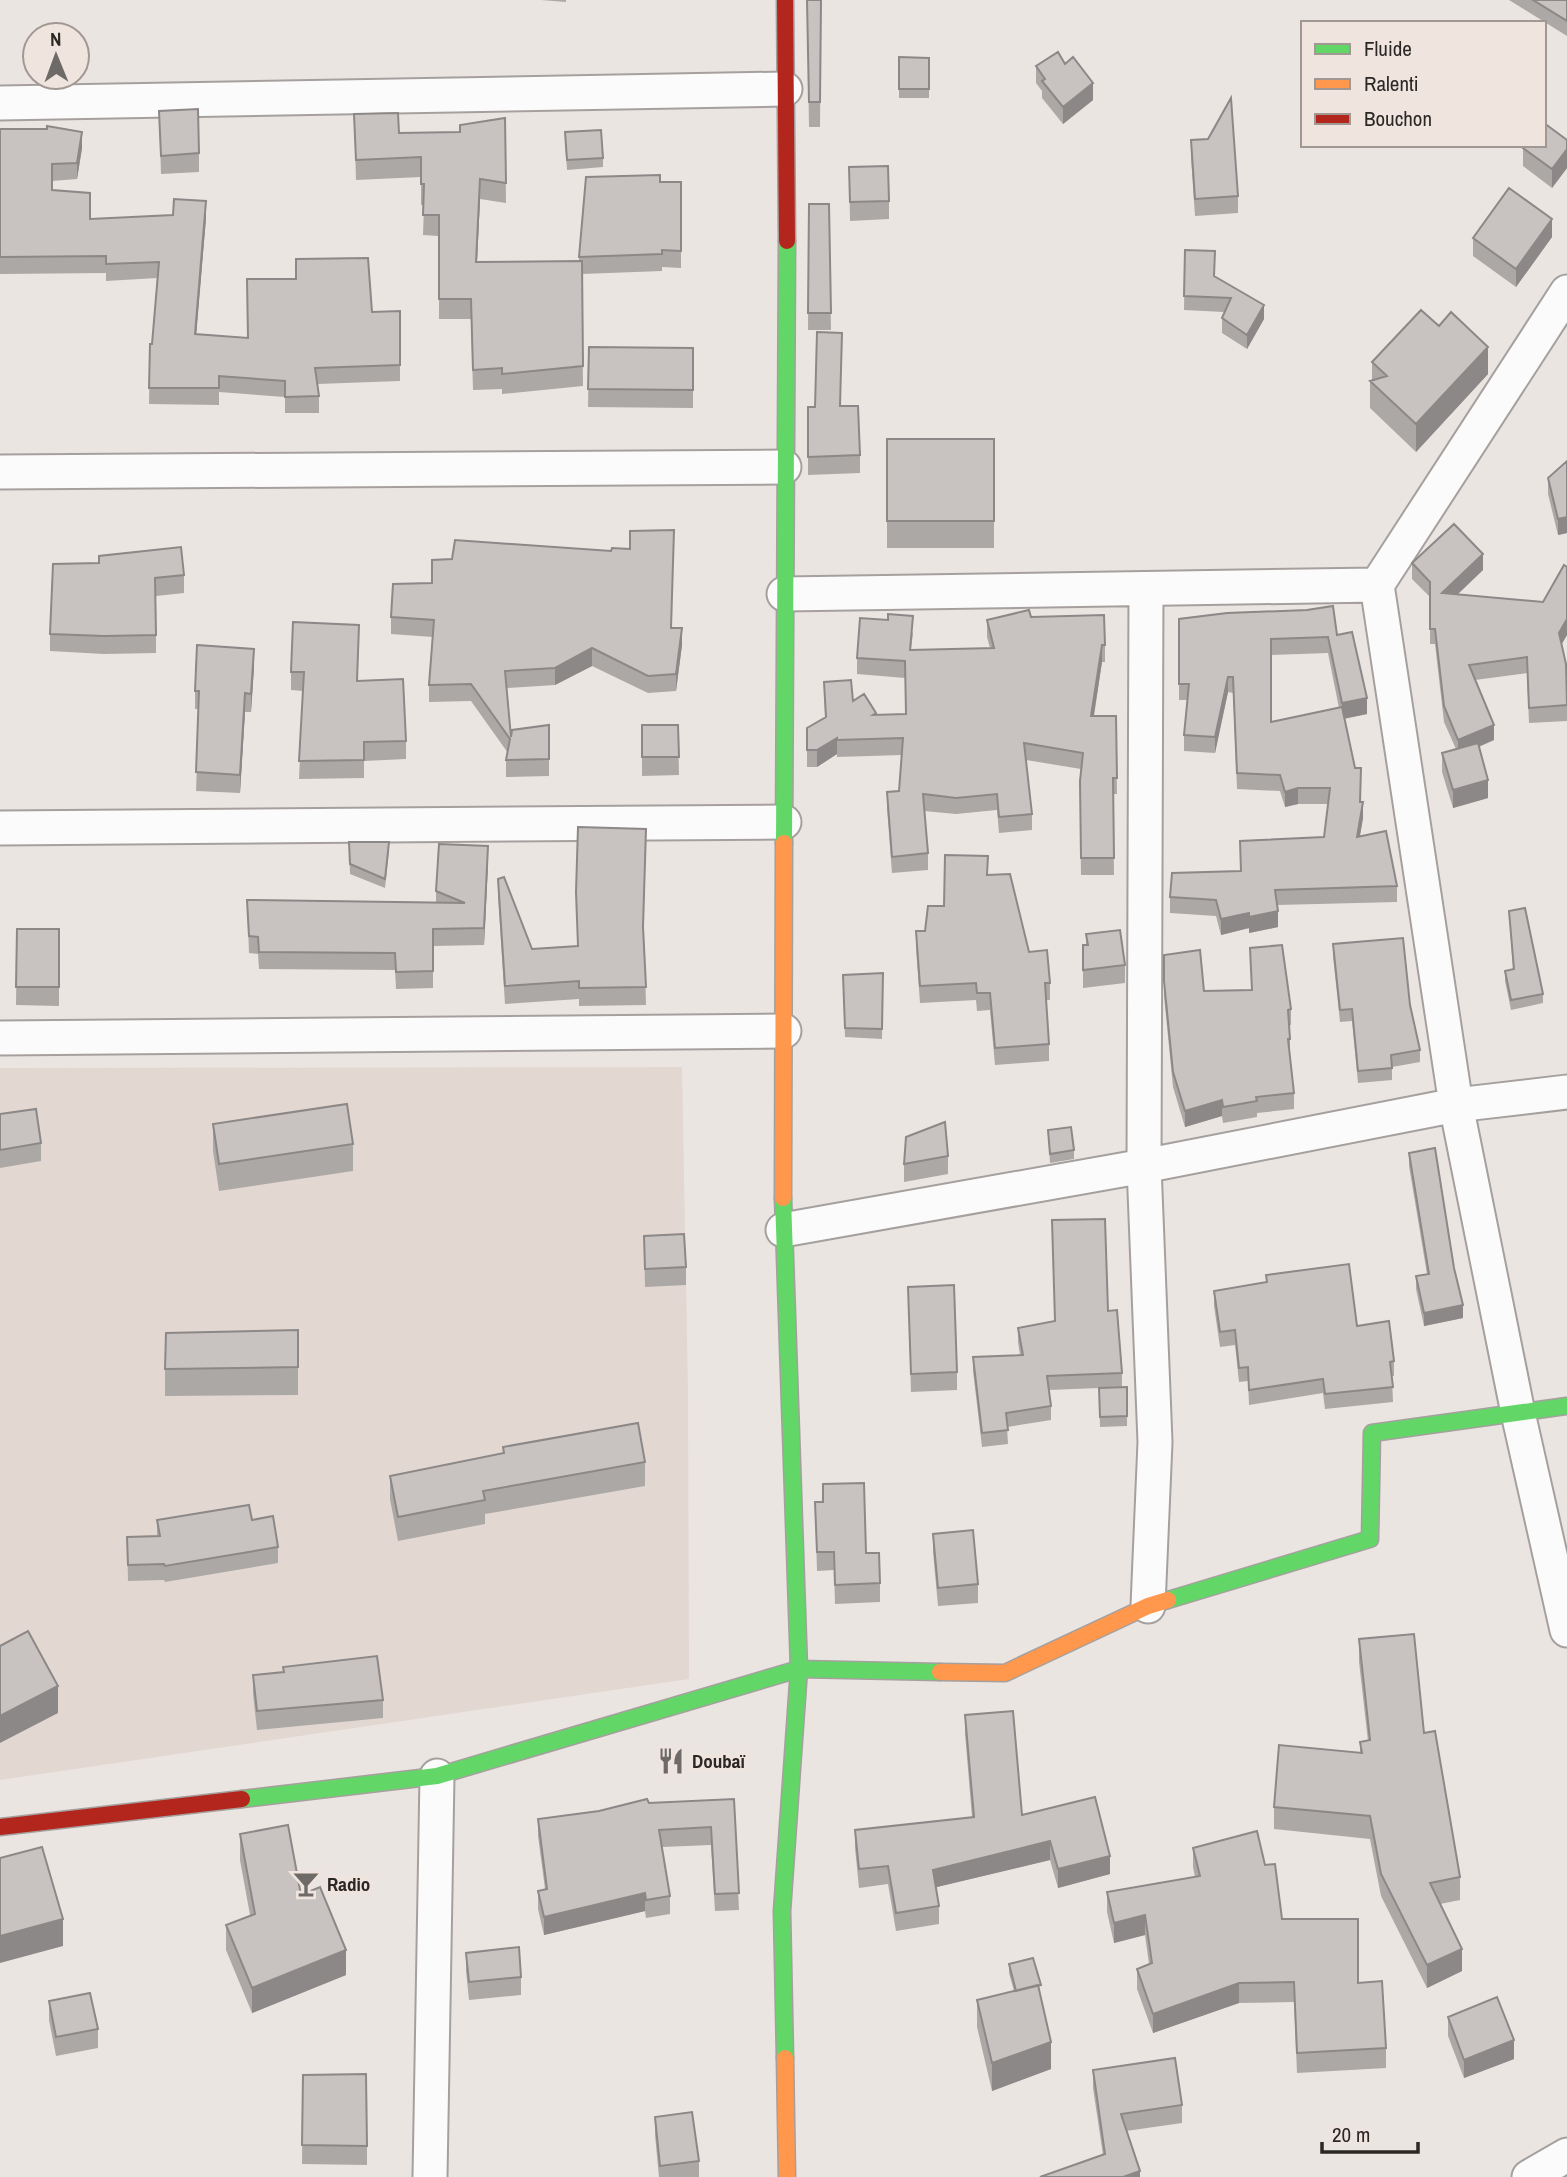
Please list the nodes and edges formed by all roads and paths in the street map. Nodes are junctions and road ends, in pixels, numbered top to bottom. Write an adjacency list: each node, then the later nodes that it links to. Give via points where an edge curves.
1 (785, 0): 2 (street)
2 (785, 89): 3 (street); 5 (street)
3 (0, 103)
4 (1567, 292): 7 (street)
5 (784, 467): 6 (street); 9 (street)
6 (0, 472)
7 (1377, 585): 8 (street); 15 (street)
8 (1146, 589): 9 (street); 16 (street)
9 (784, 594): 10 (street)
10 (784, 822): 11 (street); 12 (street)
11 (0, 828)
12 (784, 1031): 13 (street); 17 (street)
13 (0, 1038)
14 (1567, 1092): 15 (street)
15 (1456, 1105): 16 (street); 19 (street)
16 (1144, 1166): 17 (street); 20 (street, via 1156,1442)
17 (783, 1230): 22 (street)
18 (1567, 1406): 19 (street)
19 (1518, 1413): 20 (street, via 1372,1433 1370,1539); 21 (street)
20 (1148, 1606): 22 (street, via 1005,1673)
21 (1567, 1630)
22 (799, 1669): 23 (street); 27 (street, via 782,1911)
23 (437, 1776): 24 (street); 26 (street)
24 (0, 1827)
25 (1567, 2155): 28 (street)
26 (430, 2177)
27 (787, 2177)
28 (1529, 2177)

